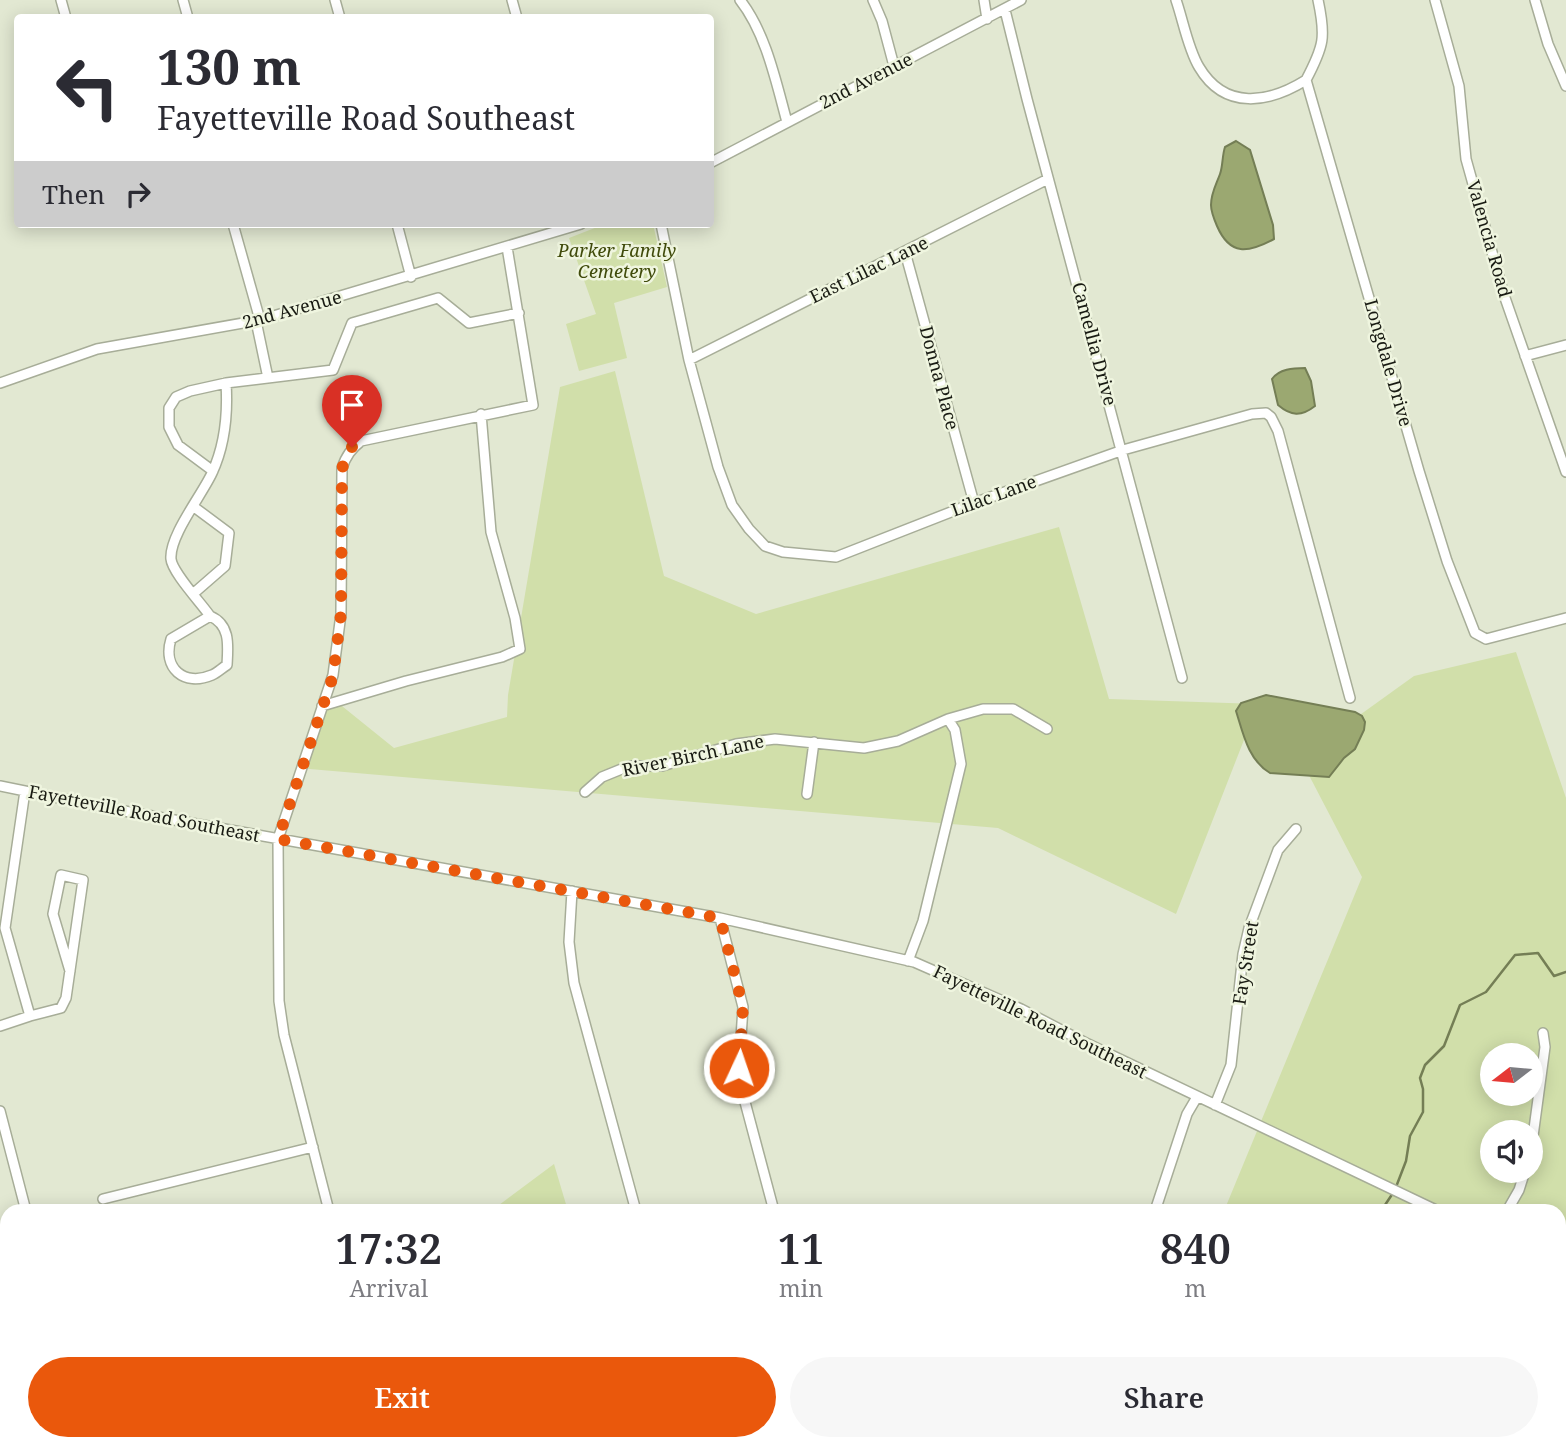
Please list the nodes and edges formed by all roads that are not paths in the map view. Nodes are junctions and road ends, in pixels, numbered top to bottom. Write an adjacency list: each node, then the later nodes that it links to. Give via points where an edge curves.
1 (740, 0): 14 (street, via 762,41)
2 (873, 0): 11 (street)
3 (984, 0): 10 (street)
4 (1021, 0): 9 (street, 2nd Avenue)
5 (1176, 0): 12 (street, via 1198,66 1216,88 1246,100 1267,99)
6 (1318, 0): 12 (street, via 1324,28 1321,52)
7 (1435, 0): 27 (street, Valencia Road, via 1459,86 1466,159)
8 (1535, 0): 13 (street)
9 (1005, 10): 10 (street, 2nd Avenue); 16 (street, Camellia Drive)
10 (987, 19): 11 (street, 2nd Avenue)
11 (894, 66): 14 (street, 2nd Avenue)
12 (1306, 80): 40 (street, Longdale Drive, via 1419,471 1475,633 1486,639)
13 (1566, 86)
14 (788, 122): 15 (street, 2nd Avenue)
15 (714, 161)
16 (1048, 178): 22 (street, East Lilac Lane); 33 (street, Camellia Drive)
17 (234, 228): 25 (street)
18 (398, 228): 23 (street)
19 (567, 228): 21 (street, 2nd Avenue)
20 (662, 228): 28 (street, Lilac Lane)
21 (508, 247): 23 (street, 2nd Avenue); 24 (street)
22 (905, 252): 28 (street, East Lilac Lane); 36 (street, Donna Place)
23 (411, 276): 25 (street, 2nd Avenue)
24 (519, 313): 29 (street, via 469,323 438,298 352,323 333,370); 32 (street, via 533,405)
25 (258, 321): 29 (street); 30 (street, 2nd Avenue, via 97,349)
26 (1566, 345): 27 (street)
27 (1525, 356): 35 (street, Valencia Road)
28 (689, 360): 36 (street, Lilac Lane, via 732,505 765,546 836,556)
29 (268, 378): 31 (street)
30 (0, 383)
31 (226, 383): 34 (street, via 224,435); 34 (street, via 176,397 169,408 169,427 178,445)
32 (481, 414): 43 (street, via 361,441 345,458 341,614 333,676); 43 (street, via 491,532 520,649)
33 (1123, 450): 36 (street, Lilac Lane); 41 (street, Camellia Drive); 42 (street, Lilac Lane, via 1252,414 1272,417)
34 (213, 471): 37 (street)
35 (1566, 472)
36 (974, 503)
37 (194, 508): 38 (street, via 174,539 171,560); 38 (street, via 229,533 225,566)
38 (194, 593): 39 (street)
39 (210, 616): 39 (street, via 171,639 170,665 179,675 198,678 227,665 228,633)
40 (1566, 618)
41 (1182, 678)
42 (1350, 698)
43 (322, 706): 52 (street)
44 (948, 719): 45 (street, River Birch Lane, via 983,709 1013,709); 46 (street, River Birch Lane, via 898,741 864,748); 55 (street, via 956,730 961,764 923,921)
45 (1046, 729)
46 (814, 742): 49 (street, River Birch Lane, via 775,739 736,744 662,766 629,766 602,777); 50 (street)
47 (0, 786): 48 (street, Fayetteville Road Southeast)
48 (25, 791): 52 (street, Fayetteville Road Southeast); 57 (street, via 5,928)
49 (585, 792)
50 (807, 794)
51 (1296, 829): 61 (street, Fay Street, via 1279,850 1249,928 1231,1065)
52 (278, 839): 53 (street, Fayetteville Road Southeast); 64 (street, via 279,1001)
53 (572, 891): 54 (street, Fayetteville Road Southeast); 69 (street, via 569,942 574,983)
54 (720, 918): 55 (street, Fayetteville Road Southeast); 70 (street, via 743,1007 739,1068 743,1090)
55 (908, 961): 60 (street, Fayetteville Road Southeast, via 1021,1009)
56 (70, 971): 56 (street, via 83,880 61,875 53,914); 57 (street, via 61,1008)
57 (30, 1016): 58 (street)
58 (0, 1026)
59 (1543, 1033): 63 (street)
60 (1197, 1097): 61 (street, Fayetteville Road Southeast); 71 (street)
61 (1215, 1105): 72 (street, Fayetteville Road Southeast)
62 (0, 1111): 67 (street)
63 (1535, 1120)
64 (313, 1147): 66 (street); 68 (street)
65 (1521, 1183): 73 (street)
66 (103, 1199)
67 (24, 1204)
68 (328, 1204)
69 (634, 1204)
70 (772, 1204)
71 (1157, 1204)
72 (1423, 1204)
73 (1511, 1204)

